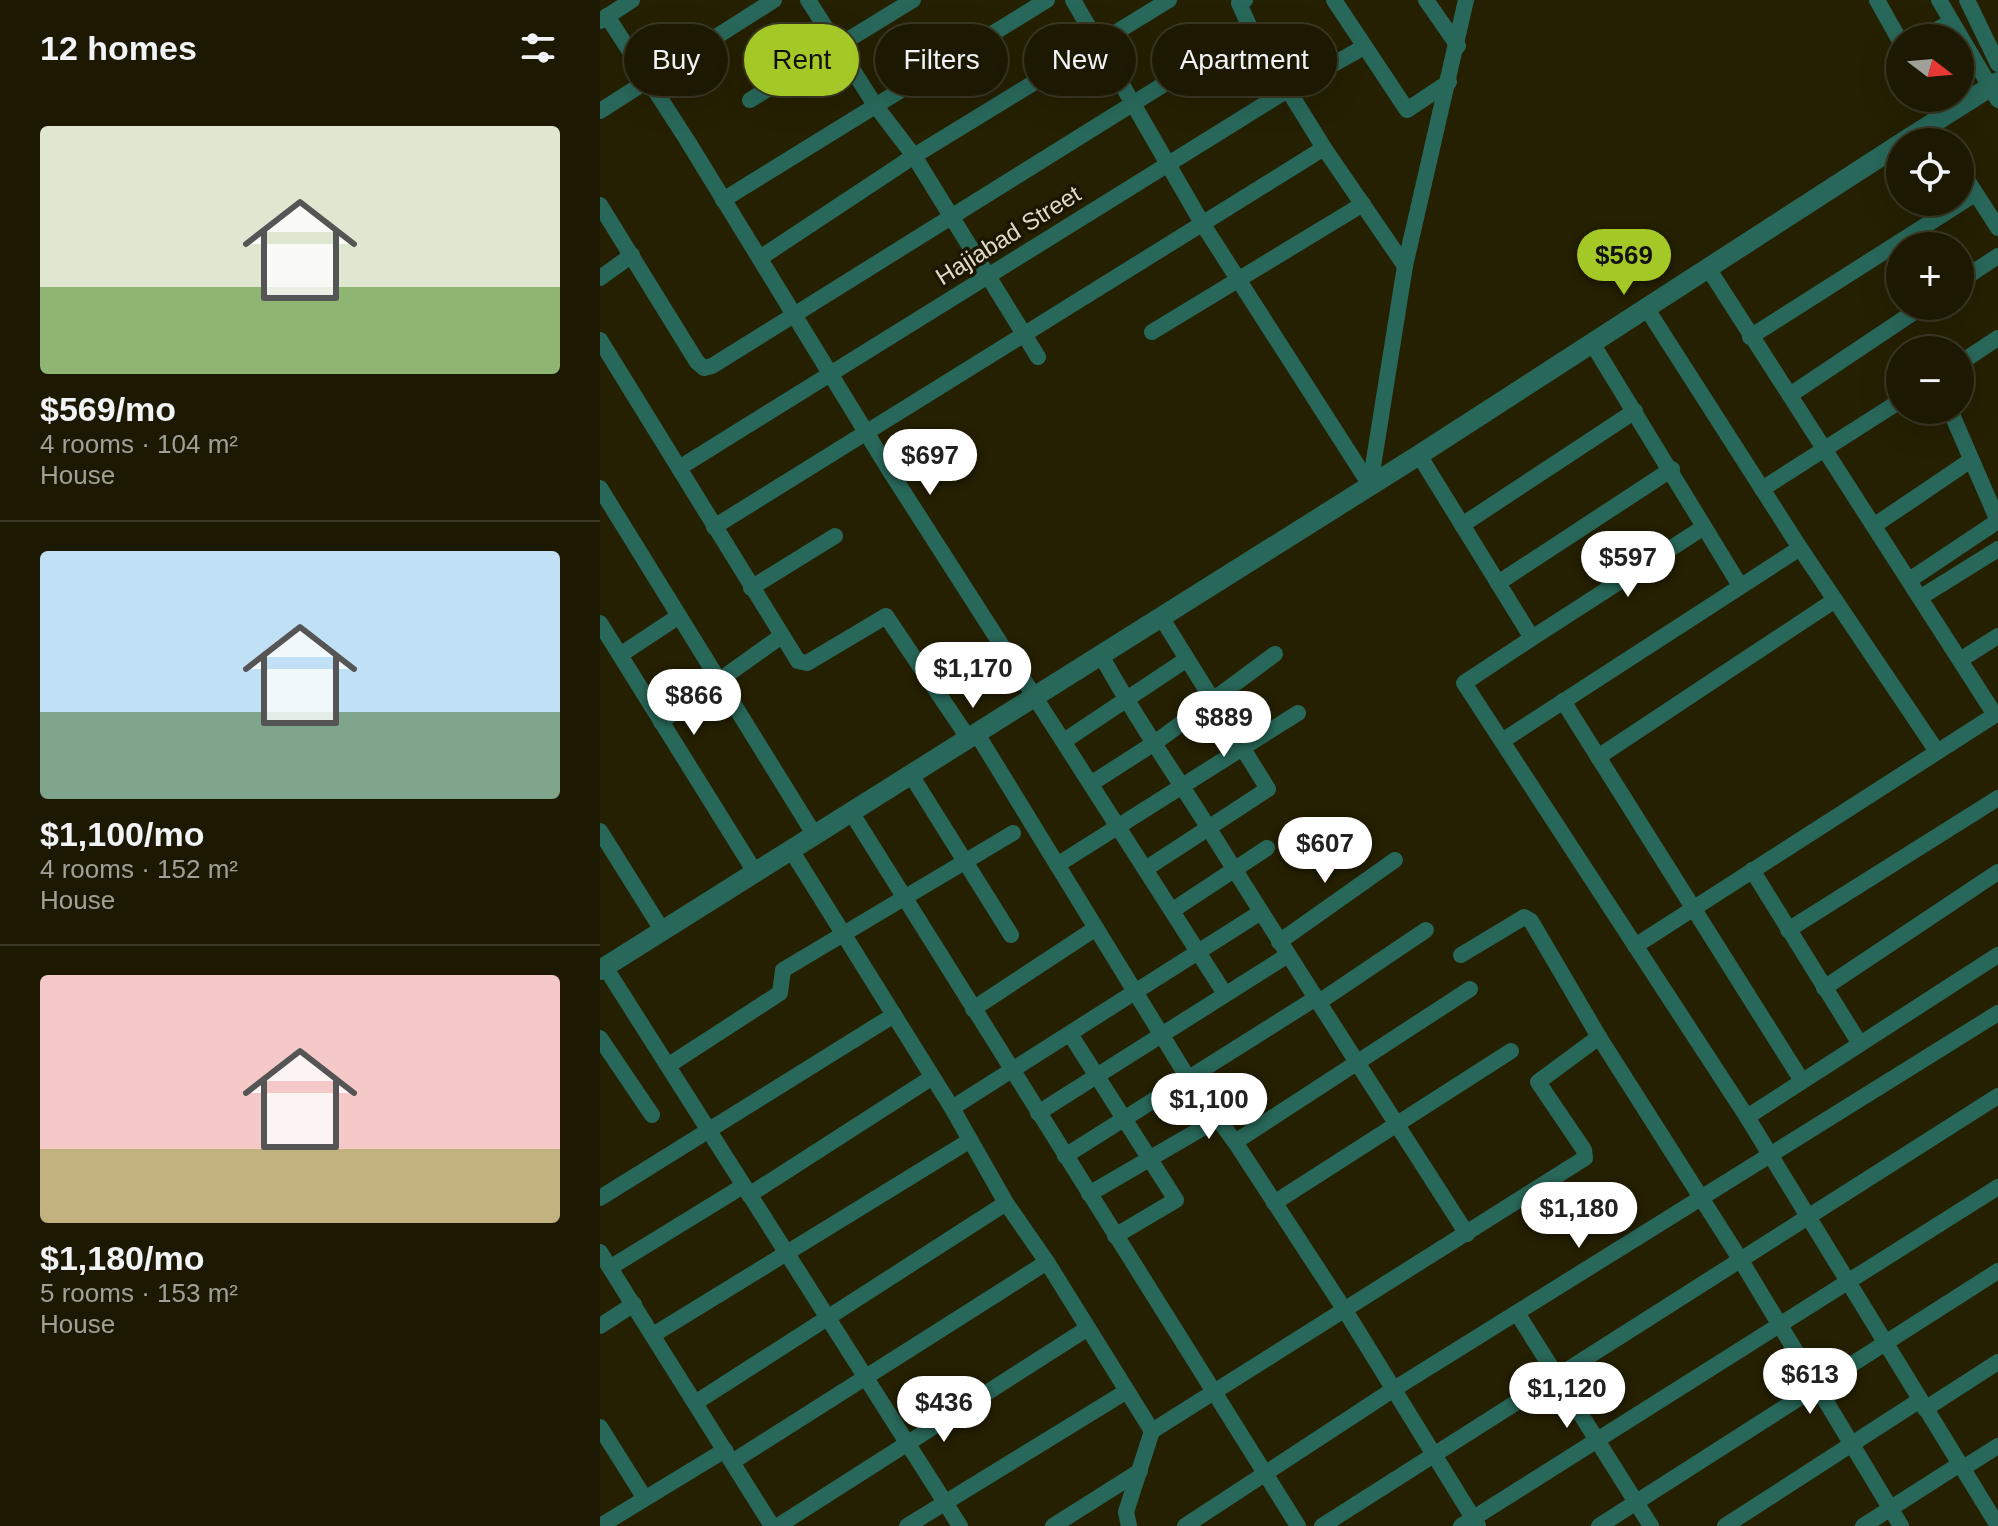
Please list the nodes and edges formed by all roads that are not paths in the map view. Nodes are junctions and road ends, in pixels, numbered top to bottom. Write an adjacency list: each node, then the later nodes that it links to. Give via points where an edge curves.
1 (632, 0): 15 (street)
2 (774, 0): 23 (street)
3 (808, 0): 17 (street)
4 (913, 0): 24 (street)
5 (1047, 0): 43 (street)
6 (1073, 0): 18 (street)
7 (1169, 0): 19 (street)
8 (1334, 0): 26 (street)
9 (1426, 0): 25 (street)
10 (1466, 0): 25 (street)
11 (1877, 0): 21 (street)
12 (1939, 0): 16 (street)
13 (1967, 0): 29 (street)
14 (1240, 1): 20 (street)
15 (603, 18): 27 (street)
16 (1951, 22): 22 (street); 33 (street)
17 (824, 24)
18 (1086, 24)
19 (1129, 24)
20 (1249, 24)
21 (1890, 24)
22 (1947, 24)
23 (728, 30)
24 (859, 33)
25 (1458, 46): 31 (street)
26 (1364, 47): 28 (street, Hajiabad Street); 31 (street, via 1407,110)
27 (624, 49)
28 (1337, 62)
29 (1998, 64)
30 (859, 79): 43 (street)
31 (1449, 82): 62 (street)
32 (1024, 88): 50 (street)
33 (1995, 89): 45 (street)
34 (1152, 91): 42 (street)
35 (624, 96): 44 (street)
36 (656, 96): 53 (street)
37 (757, 96): 41 (street)
38 (1129, 96): 42 (street)
39 (1278, 96): 51 (street, Hajiabad Street)
40 (1293, 96): 48 (street)
41 (750, 100)
42 (1133, 103): 51 (street); 56 (street)
43 (875, 105): 50 (street); 53 (street)
44 (600, 111)
45 (1932, 123): 46 (street); 47 (street)
46 (1924, 128)
47 (1935, 128)
48 (1324, 148): 54 (street); 57 (street)
49 (1886, 153): 63 (street)
50 (914, 156): 56 (street); 61 (street)
51 (1168, 164): 57 (street); 65 (street, Hajiabad Street)
52 (1975, 194): 58 (street); 73 (street)
53 (723, 200): 61 (street)
54 (1363, 204): 62 (street); 67 (street)
55 (600, 205): 59 (street)
56 (951, 216): 65 (street); 69 (street)
57 (1202, 223): 67 (street); 72 (street)
58 (1998, 228)
59 (632, 255): 66 (street); 69 (street, via 704,368)
60 (1998, 256): 64 (street)
61 (760, 258): 69 (street)
62 (1405, 266): 90 (street)
63 (1708, 268): 68 (street); 73 (street)
64 (1974, 272)
65 (988, 275): 72 (street); 79 (street, Hajiabad Street)
66 (600, 278)
67 (1238, 280): 71 (street); 90 (street)
68 (1647, 309): 75 (street); 92 (street)
69 (794, 313): 79 (street)
70 (1902, 320): 80 (street)
71 (1152, 332)
72 (1025, 335): 78 (street); 84 (street)
73 (1750, 337): 80 (street)
74 (600, 340): 88 (street)
75 (1592, 343): 82 (street); 86 (street)
76 (1996, 345): 77 (street)
77 (1974, 356)
78 (1038, 357)
79 (830, 373): 84 (street); 88 (street, Hajiabad Street)
80 (1790, 395): 85 (street)
81 (1886, 410): 85 (street)
82 (1635, 411): 89 (street); 94 (street)
83 (1956, 424): 87 (street)
84 (866, 432): 96 (street); 119 (street)
85 (1824, 449): 92 (street); 95 (street)
86 (1419, 455): 90 (street); 94 (street)
87 (1971, 460): 93 (street); 95 (street)
88 (679, 468): 96 (street)
89 (1672, 469): 97 (street); 102 (street)
90 (1370, 485): 108 (street)
91 (600, 488): 107 (street)
92 (1762, 489): 99 (street)
93 (1998, 521): 101 (street)
94 (1462, 525): 102 (street)
95 (1875, 525): 101 (street)
96 (714, 527): 104 (street)
97 (1704, 527): 103 (street); 112 (street)
98 (835, 536): 104 (street)
99 (1800, 548): 103 (street); 106 (street)
100 (1998, 549): 105 (street)
101 (1911, 579): 105 (street)
102 (1498, 583): 112 (street)
103 (1739, 584): 122 (street)
104 (751, 588): 111 (street)
105 (1921, 597): 117 (street)
106 (1835, 600): 131 (street); 132 (street)
107 (679, 616): 114 (street); 118 (street)
108 (1161, 617): 115 (street); 116 (street)
109 (600, 623): 114 (street)
110 (1998, 636): 117 (street)
111 (780, 637): 118 (street); 126 (street, via 798,661 807,663 886,616)
112 (1532, 638): 128 (street, via 1464,683)
113 (1275, 654): 121 (street)
114 (620, 655): 125 (street)
115 (1101, 655): 119 (street); 120 (street)
116 (1187, 659): 120 (street); 121 (street)
117 (1960, 660): 124 (street)
118 (718, 679): 125 (street); 142 (street)
119 (1034, 696): 126 (street); 127 (street)
120 (1125, 700): 127 (street); 129 (street)
121 (1213, 701): 129 (street); 130 (street)
122 (1563, 701): 128 (street); 132 (street)
123 (1298, 713): 130 (street)
124 (1997, 714): 131 (street)
125 (661, 722): 151 (street)
126 (973, 736): 133 (street); 147 (street)
127 (1064, 741): 134 (street)
128 (1502, 741): 163 (street)
129 (1156, 742): 134 (street); 135 (street)
130 (1242, 749): 135 (street); 139 (street, via 1268,789)
131 (1936, 750): 150 (street)
132 (1598, 757): 154 (street)
133 (911, 775): 137 (street); 146 (street)
134 (1092, 783): 138 (street)
135 (1182, 786): 138 (street); 139 (street)
136 (1998, 798): 160 (street)
137 (851, 812): 142 (street); 153 (street)
138 (1120, 825): 147 (street); 148 (street)
139 (1208, 827): 148 (street); 149 (street)
140 (600, 831): 158 (street)
141 (1013, 833): 146 (street)
142 (814, 834): 144 (street)
143 (1267, 848): 149 (street)
144 (791, 850): 151 (street); 161 (street)
145 (1395, 860): 164 (street)
146 (965, 862): 153 (street); 162 (street)
147 (1057, 865): 157 (street)
148 (1147, 868): 155 (street)
149 (1234, 870): 155 (street); 156 (street)
150 (1752, 870): 154 (street); 160 (street)
151 (755, 872): 158 (street)
152 (1998, 872): 169 (street)
153 (904, 897): 161 (street); 174 (street)
154 (1693, 909): 163 (street); 189 (street)
155 (1173, 910): 165 (street)
156 (1261, 912): 164 (street); 165 (street)
157 (1096, 928): 171 (street); 174 (street)
158 (662, 930): 168 (street)
159 (1426, 930): 173 (street)
160 (1788, 930): 169 (street)
161 (843, 933): 176 (street); 184 (street, via 783,970 780,993)
162 (1011, 935)
163 (1635, 946): 195 (street)
164 (1284, 948): 172 (street); 173 (street)
165 (1200, 953): 171 (street); 172 (street)
166 (1461, 955): 179 (street, via 1524,917 1531,921)
167 (1998, 955): 181 (street)
168 (602, 968): 184 (street)
169 (1824, 988): 181 (street)
170 (1470, 989): 183 (street)
171 (1137, 992): 177 (street); 178 (street)
172 (1225, 994): 178 (street)
173 (1318, 1000): 183 (street); 188 (street)
174 (973, 1009): 185 (street)
175 (1998, 1013): 201 (street)
176 (894, 1015): 187 (street); 198 (street)
177 (1070, 1034): 185 (street); 186 (street)
178 (1163, 1036): 186 (street); 188 (street)
179 (1599, 1037): 207 (street); 212 (street, via 1538,1082 1585,1158)
180 (600, 1038): 193 (street)
181 (1860, 1044): 189 (street)
182 (1511, 1051): 197 (street)
183 (1357, 1062): 197 (street); 200 (street)
184 (669, 1065): 198 (street)
185 (1012, 1070): 191 (street); 192 (street)
186 (1098, 1075): 192 (street); 194 (street)
187 (931, 1078): 191 (street); 205 (street)
188 (1188, 1078): 194 (street); 196 (street)
189 (1802, 1081): 195 (street)
190 (1998, 1096): 211 (street)
191 (952, 1108): 199 (street)
192 (1038, 1113): 202 (street)
193 (652, 1115)
194 (1124, 1117): 202 (street); 203 (street)
195 (1747, 1117): 201 (street)
196 (1218, 1119): 200 (street); 203 (street)
197 (1397, 1124): 210 (street); 212 (street)
198 (709, 1130): 205 (street); 208 (street)
199 (969, 1141): 209 (street); 215 (street)
200 (1235, 1142): 210 (street)
201 (1770, 1155): 207 (street); 211 (street)
202 (1065, 1156): 206 (street)
203 (1150, 1159): 206 (street); 213 (street, via 1176,1200)
204 (1998, 1187): 220 (street)
205 (746, 1190): 215 (street); 218 (street)
206 (1089, 1194): 213 (street)
207 (1702, 1197): 216 (street); 223 (street)
208 (600, 1198)
209 (1006, 1203): 217 (street); 224 (street)
210 (1274, 1203): 222 (street)
211 (1808, 1217): 216 (street); 220 (street)
212 (1467, 1234): 222 (street)
213 (1115, 1236): 236 (street)
214 (600, 1252): 218 (street)
215 (787, 1254): 224 (street); 228 (street)
216 (1740, 1259): 225 (street); 231 (street)
217 (1047, 1262): 227 (street); 232 (street)
218 (611, 1267): 221 (street)
219 (1998, 1271): 229 (street)
220 (1848, 1282): 225 (street); 229 (street)
221 (634, 1304): 226 (street); 228 (street)
222 (1346, 1312): 233 (street); 236 (street)
223 (1517, 1313): 231 (street); 233 (street)
224 (827, 1317): 232 (street); 237 (street)
225 (1781, 1324): 234 (street); 241 (street)
226 (600, 1326)
227 (1088, 1328): 235 (street); 242 (street)
228 (653, 1335): 237 (street)
229 (1885, 1342): 234 (street); 238 (street)
230 (1998, 1362): 238 (street)
231 (1556, 1376): 241 (street); 245 (street)
232 (865, 1378): 242 (street); 246 (street)
233 (1394, 1389): 245 (street); 249 (street)
234 (1816, 1389): 243 (street); 251 (street)
235 (1127, 1391): 240 (street); 252 (street)
236 (1215, 1395): 240 (street); 249 (street)
237 (695, 1403): 246 (street)
238 (1922, 1404): 243 (street); 247 (street)
239 (600, 1427): 250 (street)
240 (1152, 1431): 248 (street)
241 (1597, 1440): 251 (street); 254 (street)
242 (909, 1442): 252 (street); 256 (street)
243 (1851, 1444): 253 (street); 266 (street)
244 (1998, 1446): 247 (street)
245 (1434, 1454): 254 (street); 263 (street)
246 (728, 1456): 250 (street); 256 (street)
247 (1962, 1466): 253 (street); 269 (street)
248 (1140, 1471): 259 (street); 260 (street, via 1126,1512)
249 (1265, 1474): 261 (street); 262 (street)
250 (644, 1497): 255 (street)
251 (1636, 1502): 264 (street); 265 (street)
252 (945, 1503): 257 (street); 258 (street)
253 (1890, 1508): 267 (street); 268 (street)
254 (1471, 1523)
255 (600, 1526)
256 (775, 1526)
257 (907, 1526)
258 (960, 1526)
259 (1053, 1526)
260 (1129, 1526)
261 (1185, 1526)
262 (1298, 1526)
263 (1322, 1526)
264 (1599, 1526)
265 (1651, 1526)
266 (1725, 1526)
267 (1863, 1526)
268 (1901, 1526)
269 (1998, 1526)

